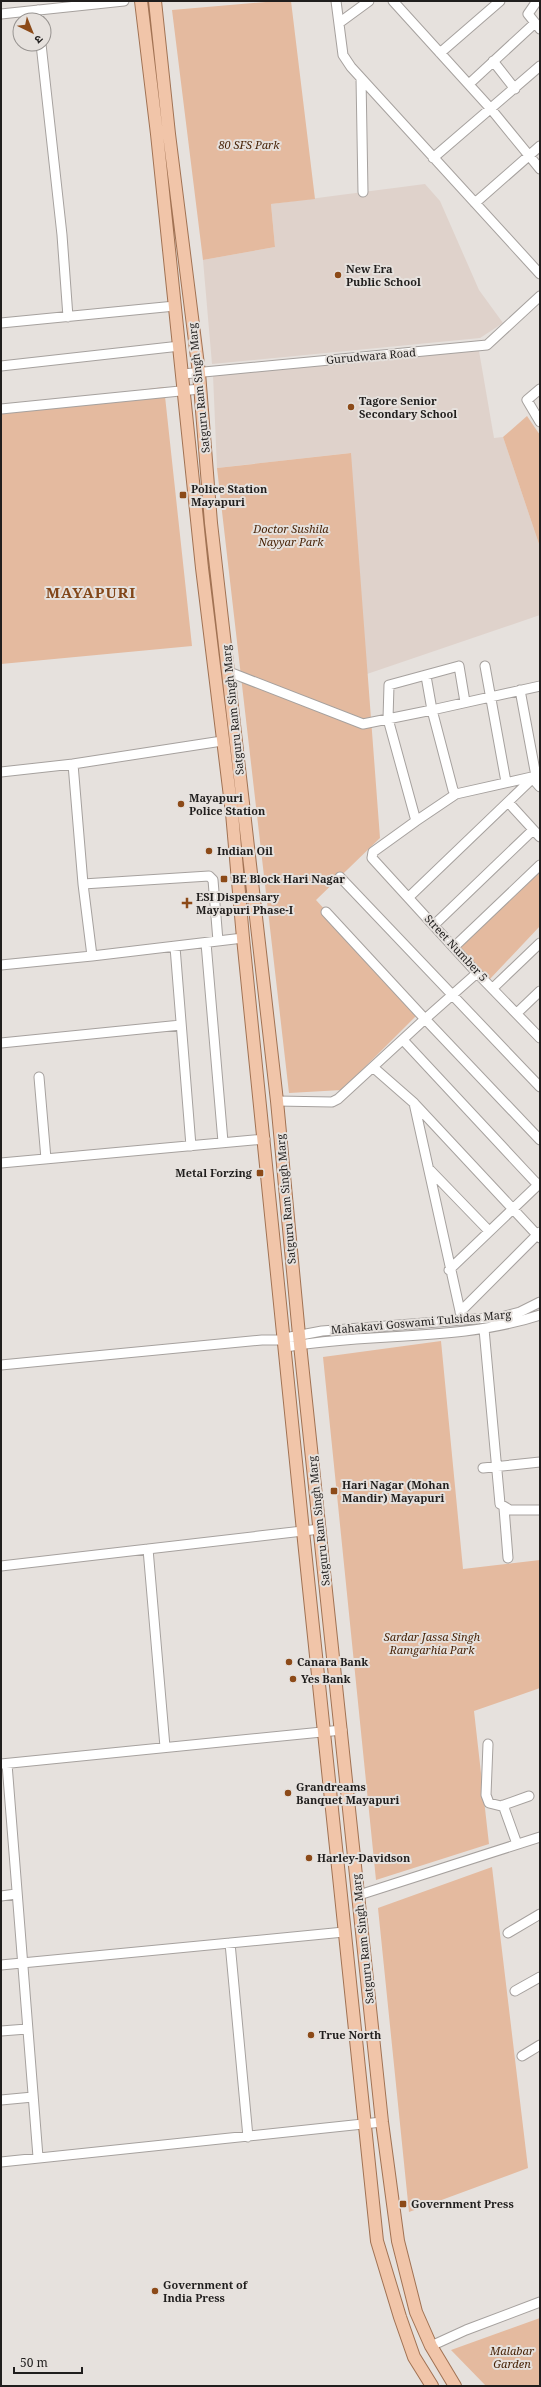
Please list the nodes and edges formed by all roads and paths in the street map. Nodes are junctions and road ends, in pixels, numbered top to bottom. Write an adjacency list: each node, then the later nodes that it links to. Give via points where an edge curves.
1 (124, 1): 9 (street)
2 (141, 1): 30 (main road, Satguru Ram Singh Marg)
3 (155, 1): 35 (main road, Satguru Ram Singh Marg)
4 (336, 1): 12 (street)
5 (369, 1): 12 (street)
6 (393, 1): 15 (street)
7 (500, 1): 15 (street)
8 (537, 1): 13 (street, via 528,12)
9 (66, 4): 10 (street)
10 (38, 10): 11 (street)
11 (1, 14)
12 (338, 23): 18 (street, via 344,57)
13 (537, 26): 16 (street)
14 (42, 52): 31 (street, via 62,235)
15 (440, 53): 19 (street)
16 (493, 62): 19 (street); 20 (street)
17 (540, 66): 20 (street)
18 (361, 78): 24 (street); 26 (street)
19 (469, 84): 21 (street)
20 (515, 89): 21 (street)
21 (491, 109): 23 (street); 24 (street)
22 (540, 146): 23 (street)
23 (529, 157): 25 (street); 27 (street)
24 (433, 158): 27 (street)
25 (540, 169)
26 (363, 192)
27 (475, 203): 28 (street)
28 (540, 274)
29 (539, 298): 35 (street, Gurudwara Road, via 487,345)
30 (175, 306): 31 (street); 33 (main road, Satguru Ram Singh Marg)
31 (68, 317): 32 (street)
32 (1, 324)
33 (180, 346): 34 (street); 36 (main road, Satguru Ram Singh Marg)
34 (1, 366)
35 (199, 372): 36 (street, Gurudwara Road); 37 (main road, Satguru Ram Singh Marg)
36 (183, 374): 39 (main road, Satguru Ram Singh Marg)
37 (200, 389): 39 (street); 43 (main road, Satguru Ram Singh Marg, via 211,523)
38 (540, 390): 41 (street, via 527,400)
39 (185, 391): 40 (street); 51 (main road, Satguru Ram Singh Marg)
40 (1, 409)
41 (540, 422)
42 (485, 666): 47 (street)
43 (229, 672): 50 (street, via 364,724); 89 (main road, Satguru Ram Singh Marg)
44 (426, 676): 48 (street, via 459,666); 49 (street); 50 (street, via 389,684)
45 (540, 686): 46 (street)
46 (520, 690): 47 (street); 54 (street)
47 (491, 696): 48 (street); 55 (street)
48 (465, 702): 49 (street)
49 (432, 710): 50 (street); 57 (street)
50 (388, 719): 59 (street)
51 (222, 741): 52 (street); 68 (main road, Satguru Ram Singh Marg, via 232,813)
52 (73, 764): 53 (street); 64 (street)
53 (1, 772)
54 (536, 776): 55 (street); 56 (street); 58 (street)
55 (506, 782): 57 (street)
56 (540, 787)
57 (456, 794): 59 (street)
58 (508, 802): 60 (street); 65 (street)
59 (416, 821): 65 (street, Street Number 5, via 373,852 372,858)
60 (533, 830): 61 (street); 67 (street)
61 (540, 837)
62 (540, 865): 73 (street)
63 (340, 877): 79 (street)
64 (83, 884): 69 (street, via 209,876 213,880); 74 (street)
65 (409, 897): 67 (street, Street Number 5)
66 (326, 912): 81 (street)
67 (434, 925): 73 (street, Street Number 5)
68 (243, 938): 69 (street); 91 (main road, Satguru Ram Singh Marg)
69 (218, 941): 70 (street)
70 (206, 943): 72 (street); 93 (street)
71 (540, 943): 77 (street)
72 (174, 947): 74 (street); 82 (street)
73 (454, 947): 76 (street, Street Number 5)
74 (92, 956): 75 (street)
75 (1, 965)
76 (477, 973): 77 (street, Street Number 5); 79 (street)
77 (493, 988): 80 (street, Street Number 5)
78 (540, 991): 80 (street)
79 (452, 994): 81 (street); 88 (street)
80 (517, 1013): 83 (street, Street Number 5)
81 (425, 1019): 84 (street); 92 (street)
82 (181, 1025): 85 (street); 94 (street)
83 (540, 1038)
84 (403, 1040): 86 (street); 98 (street)
85 (1, 1043)
86 (374, 1068): 89 (street, via 332,1102); 90 (street)
87 (39, 1077): 95 (street)
88 (540, 1087)
89 (277, 1102): 108 (main road, Satguru Ram Singh Marg)
90 (414, 1103): 97 (street); 99 (street)
91 (265, 1139): 93 (street); 107 (main road, Satguru Ram Singh Marg)
92 (540, 1140)
93 (223, 1142): 94 (street)
94 (191, 1146): 95 (street)
95 (46, 1159): 96 (street)
96 (1, 1163)
97 (428, 1169): 100 (street); 102 (street)
98 (539, 1184): 99 (street)
99 (512, 1209): 100 (street); 101 (street)
100 (489, 1231): 102 (street)
101 (539, 1235): 105 (street)
102 (449, 1270): 105 (street)
103 (540, 1302): 105 (street, Mahakavi Goswami Tulsidas Marg, via 502,1317)
104 (540, 1315): 106 (street, Mahakavi Goswami Tulsidas Marg, via 517,1323)
105 (461, 1316): 108 (street, Mahakavi Goswami Tulsidas Marg, via 322,1331)
106 (484, 1329): 108 (street, Mahakavi Goswami Tulsidas Marg); 111 (street)
107 (285, 1340): 108 (street); 109 (street, via 262,1340); 116 (main road, Satguru Ram Singh Marg)
108 (300, 1340): 115 (main road, Satguru Ram Singh Marg)
109 (1, 1365)
110 (540, 1462): 111 (street)
111 (496, 1466): 112 (street); 113 (street, via 499,1500)
112 (483, 1468)
113 (504, 1508): 114 (street); 118 (street, via 504,1535)
114 (540, 1510)
115 (320, 1529): 116 (street); 120 (main road, Satguru Ram Singh Marg)
116 (303, 1531): 117 (street); 121 (main road, Satguru Ram Singh Marg)
117 (148, 1549): 119 (street); 123 (street)
118 (508, 1558)
119 (1, 1566)
120 (342, 1730): 121 (street); 130 (main road, Satguru Ram Singh Marg)
121 (324, 1731): 123 (street); 133 (main road, Satguru Ram Singh Marg)
122 (488, 1744): 126 (street, via 487,1800 492,1806)
123 (165, 1747): 124 (street)
124 (4, 1764): 129 (street)
125 (529, 1796): 126 (street)
126 (503, 1805): 128 (street)
127 (540, 1837): 128 (street)
128 (517, 1844): 130 (street)
129 (16, 1894): 131 (street); 136 (street)
130 (359, 1895): 146 (main road, Satguru Ram Singh Marg)
131 (1, 1896)
132 (540, 1914): 134 (street)
133 (344, 1932): 135 (street); 147 (main road, Satguru Ram Singh Marg)
134 (508, 1933)
135 (230, 1943): 136 (street); 148 (street)
136 (22, 1963): 137 (street); 140 (street)
137 (1, 1965)
138 (540, 1977): 139 (street)
139 (515, 1991)
140 (27, 2029): 141 (street); 144 (street)
141 (1, 2031)
142 (540, 2045): 143 (street)
143 (522, 2056)
144 (33, 2097): 145 (street); 149 (street)
145 (1, 2100)
146 (382, 2122): 147 (street); 152 (main road, Satguru Ram Singh Marg, via 398,2241 416,2312)
147 (364, 2125): 148 (street); 153 (main road, Satguru Ram Singh Marg, via 377,2241)
148 (248, 2137): 149 (street)
149 (38, 2157): 150 (street)
150 (1, 2162)
151 (540, 2302): 152 (street)
152 (431, 2346): 153 (main road); 155 (main road, Satguru Ram Singh Marg)
153 (414, 2357): 154 (main road, Satguru Ram Singh Marg)
154 (432, 2386)
155 (455, 2386)

